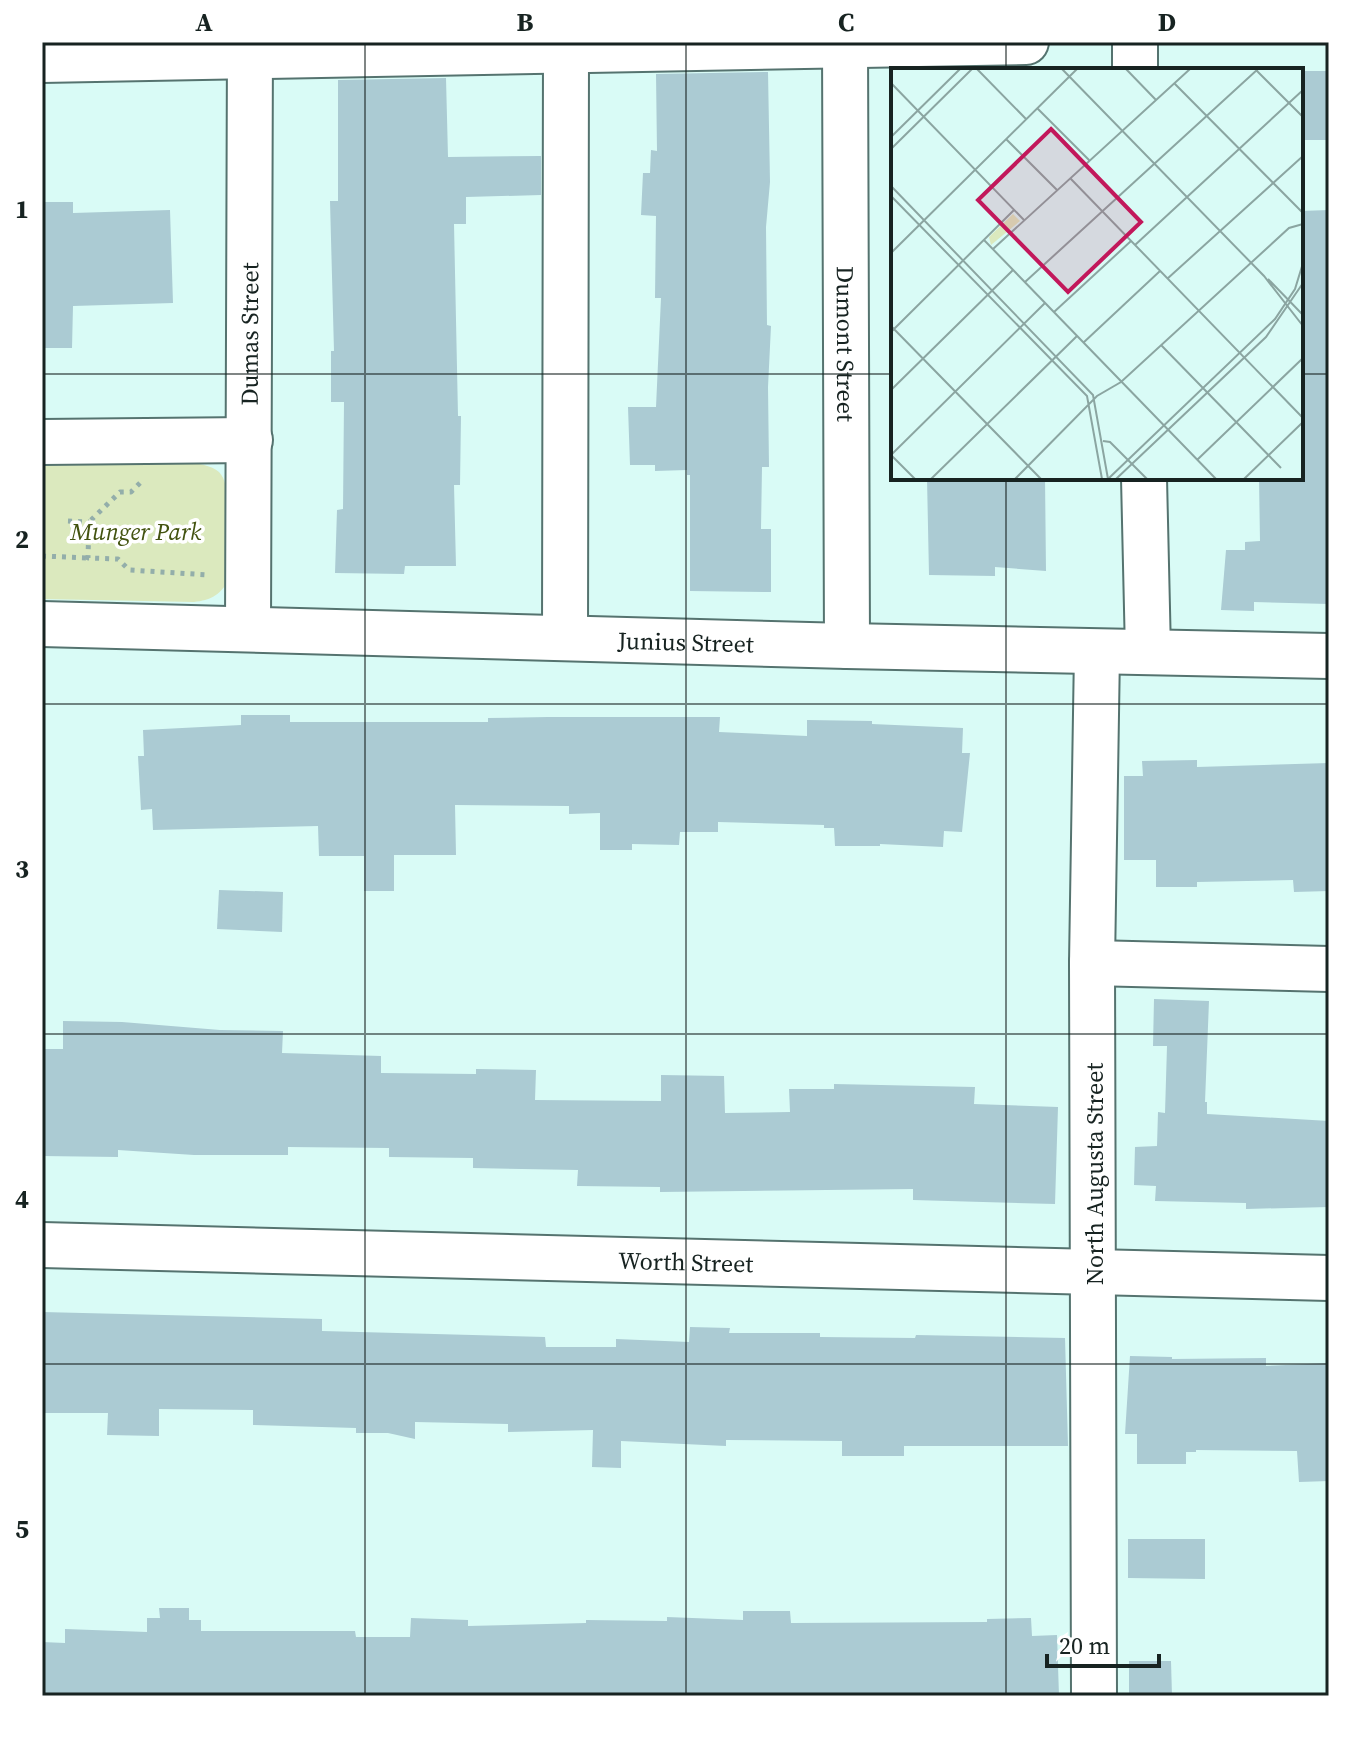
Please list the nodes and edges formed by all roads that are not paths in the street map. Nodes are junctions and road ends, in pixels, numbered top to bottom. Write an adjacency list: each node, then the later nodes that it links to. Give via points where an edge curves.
1 (1026, 42): 3 (street)
2 (1135, 42): 7 (street)
3 (845, 43): 5 (street); 14 (street, Dumont Street)
4 (250, 50): 5 (street); 6 (street); 8 (street, Dumas Street)
5 (566, 51): 13 (street)
6 (42, 60)
7 (1135, 68)
8 (250, 440): 9 (street); 12 (street, Dumas Street)
9 (42, 442)
10 (1144, 480): 16 (street)
11 (42, 624): 12 (street, Junius Street)
12 (248, 628): 13 (street, Junius Street)
13 (565, 638): 14 (street, Junius Street)
14 (847, 646): 15 (street, Junius Street)
15 (1097, 652): 16 (street, Junius Street); 18 (street, North Augusta Street)
16 (1148, 652): 17 (street, Junius Street)
17 (1329, 656)
18 (1092, 963): 19 (street); 21 (street, North Augusta Street)
19 (1329, 969)
20 (42, 1245): 21 (street, Worth Street)
21 (1095, 1272): 22 (street, Worth Street); 23 (street, North Augusta Street)
22 (1329, 1278)
23 (1094, 1696)

